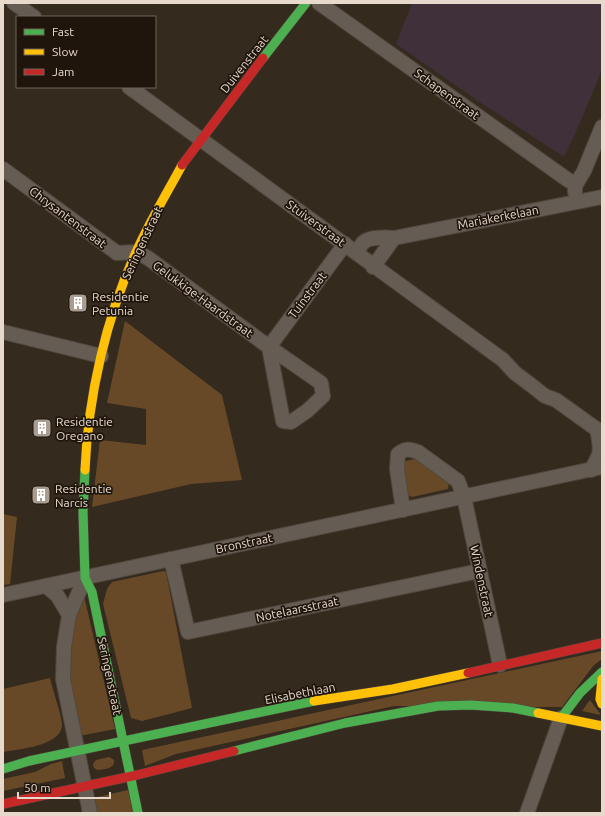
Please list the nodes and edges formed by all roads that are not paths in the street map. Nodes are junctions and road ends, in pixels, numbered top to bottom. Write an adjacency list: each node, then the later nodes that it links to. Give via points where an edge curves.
1 (14, 3): 4 (street)
2 (306, 3): 7 (main road, Duivenstraat)
3 (319, 3): 9 (street, Schapenstraat, via 561,176)
4 (33, 16)
5 (131, 88): 7 (street, Stuiverstraat)
6 (602, 127): 9 (street)
7 (202, 139): 13 (street, Stuiverstraat); 14 (main road, Seringenstraat, via 184,161)
8 (3, 169): 14 (street, Chrysantenstraat, via 117,253)
9 (576, 184): 11 (street)
10 (602, 197): 11 (street, Mariakerkelaan)
11 (577, 202): 12 (street, Mariakerkelaan)
12 (394, 238): 15 (street, Mariakerkelaan, via 364,242); 16 (street)
13 (345, 244): 15 (street, Stuiverstraat); 18 (street, Tuinstraat)
14 (136, 252): 18 (street, Gelukkige-Haardstraat, via 148,258); 19 (main road, Seringenstraat, via 114,309)
15 (357, 253): 16 (street, Stuiverstraat)
16 (373, 266): 20 (street, Stuiverstraat, via 503,360 520,367 550,390 556,400)
17 (3, 332): 19 (street)
18 (269, 347): 18 (street, Gelukkige-Haardstraat, via 283,421 291,422 323,396 321,384)
19 (101, 356): 26 (main road, Seringenstraat, via 91,409 85,463)
20 (599, 431): 21 (street, Bronstraat, via 600,453)
21 (596, 469): 22 (street, Bronstraat)
22 (464, 497): 23 (street, Bronstraat); 23 (street, via 458,481 418,452 403,450 398,454 397,469); 25 (street, Windenstraat)
23 (403, 510): 24 (street, Bronstraat)
24 (172, 558): 25 (street, Notelaarsstraat, via 188,632); 26 (street, Bronstraat)
25 (480, 571): 31 (street, Windenstraat)
26 (85, 578): 27 (street, Bronstraat); 29 (street, Seringenstraat); 37 (main road, Seringenstraat, via 92,592)
27 (46, 586): 28 (street, Bronstraat); 29 (street, via 57,595)
28 (3, 595)
29 (69, 615): 38 (street, Seringenstraat, via 63,679)
30 (602, 643): 31 (main road, Elisabethlaan)
31 (500, 665): 37 (main road, Elisabethlaan)
32 (602, 672): 35 (main road, via 580,693)
33 (602, 679): 34 (main road)
34 (602, 704)
35 (561, 718): 36 (main road); 40 (main road, via 513,708 438,706 338,725); 45 (street)
36 (602, 726)
37 (124, 741): 38 (main road, Elisabethlaan); 40 (main road, Seringenstraat)
38 (78, 751): 39 (main road, Elisabethlaan); 41 (street, Seringenstraat)
39 (3, 769)
40 (131, 776): 41 (main road); 44 (main road, Seringenstraat)
41 (85, 786): 42 (main road); 43 (street, Seringenstraat)
42 (3, 804)
43 (90, 813)
44 (138, 813)
45 (527, 813)

